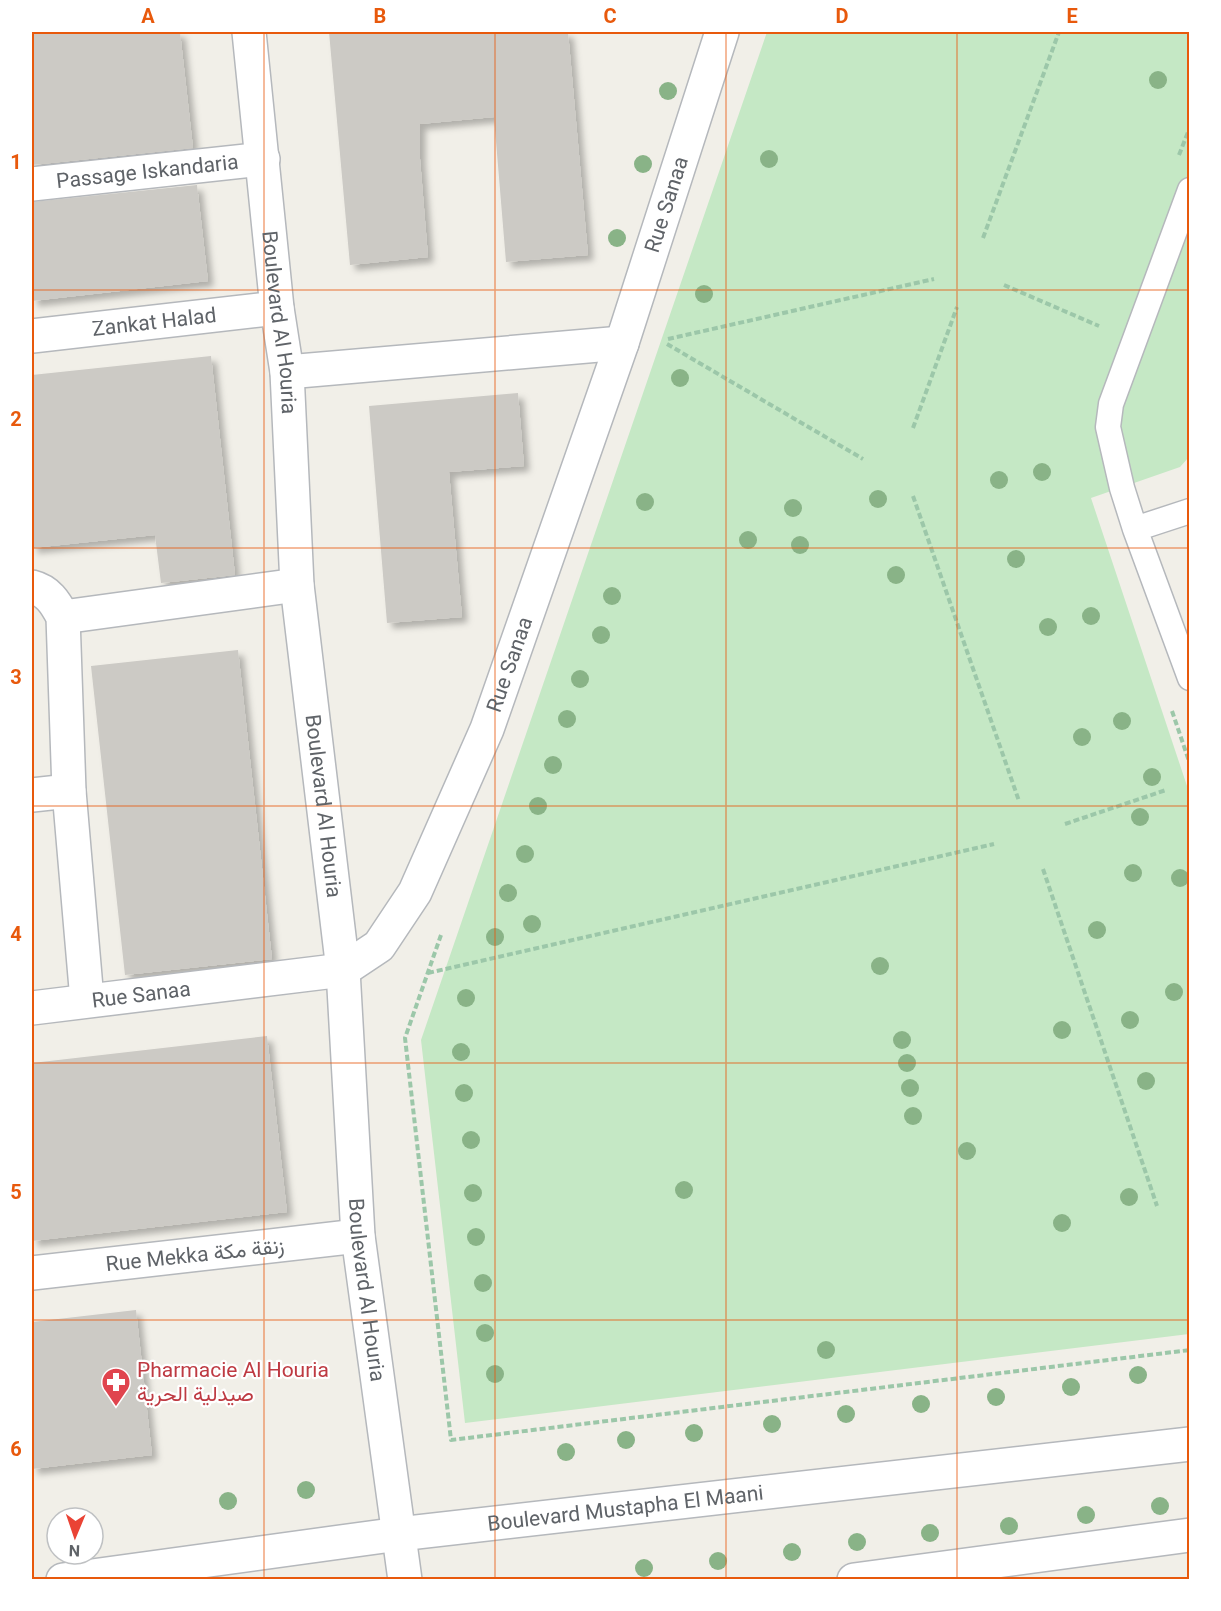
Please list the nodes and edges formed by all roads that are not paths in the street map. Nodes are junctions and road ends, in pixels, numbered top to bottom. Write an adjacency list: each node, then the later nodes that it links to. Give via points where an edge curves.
1 (249, 32): 3 (street, Boulevard Al Houria)
2 (722, 32): 8 (street, Rue Sanaa)
3 (262, 159): 4 (street, Passage Iskandaria); 6 (street, Boulevard Al Houria)
4 (32, 184)
5 (1190, 190): 11 (lane, via 1111,404 1108,427)
6 (277, 308): 7 (street, Zankat Halad); 9 (street, Boulevard Al Houria)
7 (32, 336)
8 (622, 344): 9 (street); 18 (street, Rue Sanaa, via 487,729 415,892 379,946)
9 (287, 372): 12 (street, Boulevard Al Houria)
10 (1190, 511): 11 (lane)
11 (1135, 529): 15 (lane)
12 (297, 585): 14 (street); 18 (street, Boulevard Al Houria)
13 (32, 587): 14 (street, via 54,601)
14 (63, 617): 16 (street)
15 (1188, 672)
16 (69, 791): 17 (street); 19 (street)
17 (32, 795)
18 (343, 970): 19 (street, Rue Sanaa); 21 (street, Boulevard Al Houria)
19 (87, 1000): 20 (street, Rue Sanaa)
20 (32, 1008)
21 (358, 1236): 22 (street, Rue Mekka زنقة مكة); 24 (street, Boulevard Al Houria)
22 (32, 1273)
23 (1190, 1444): 24 (street, Boulevard Mustapha El Maani)
24 (399, 1534): 26 (street, Boulevard Mustapha El Maani); 27 (street, Boulevard Al Houria)
25 (1190, 1535): 28 (street)
26 (63, 1580)
27 (405, 1580)
28 (854, 1580)

